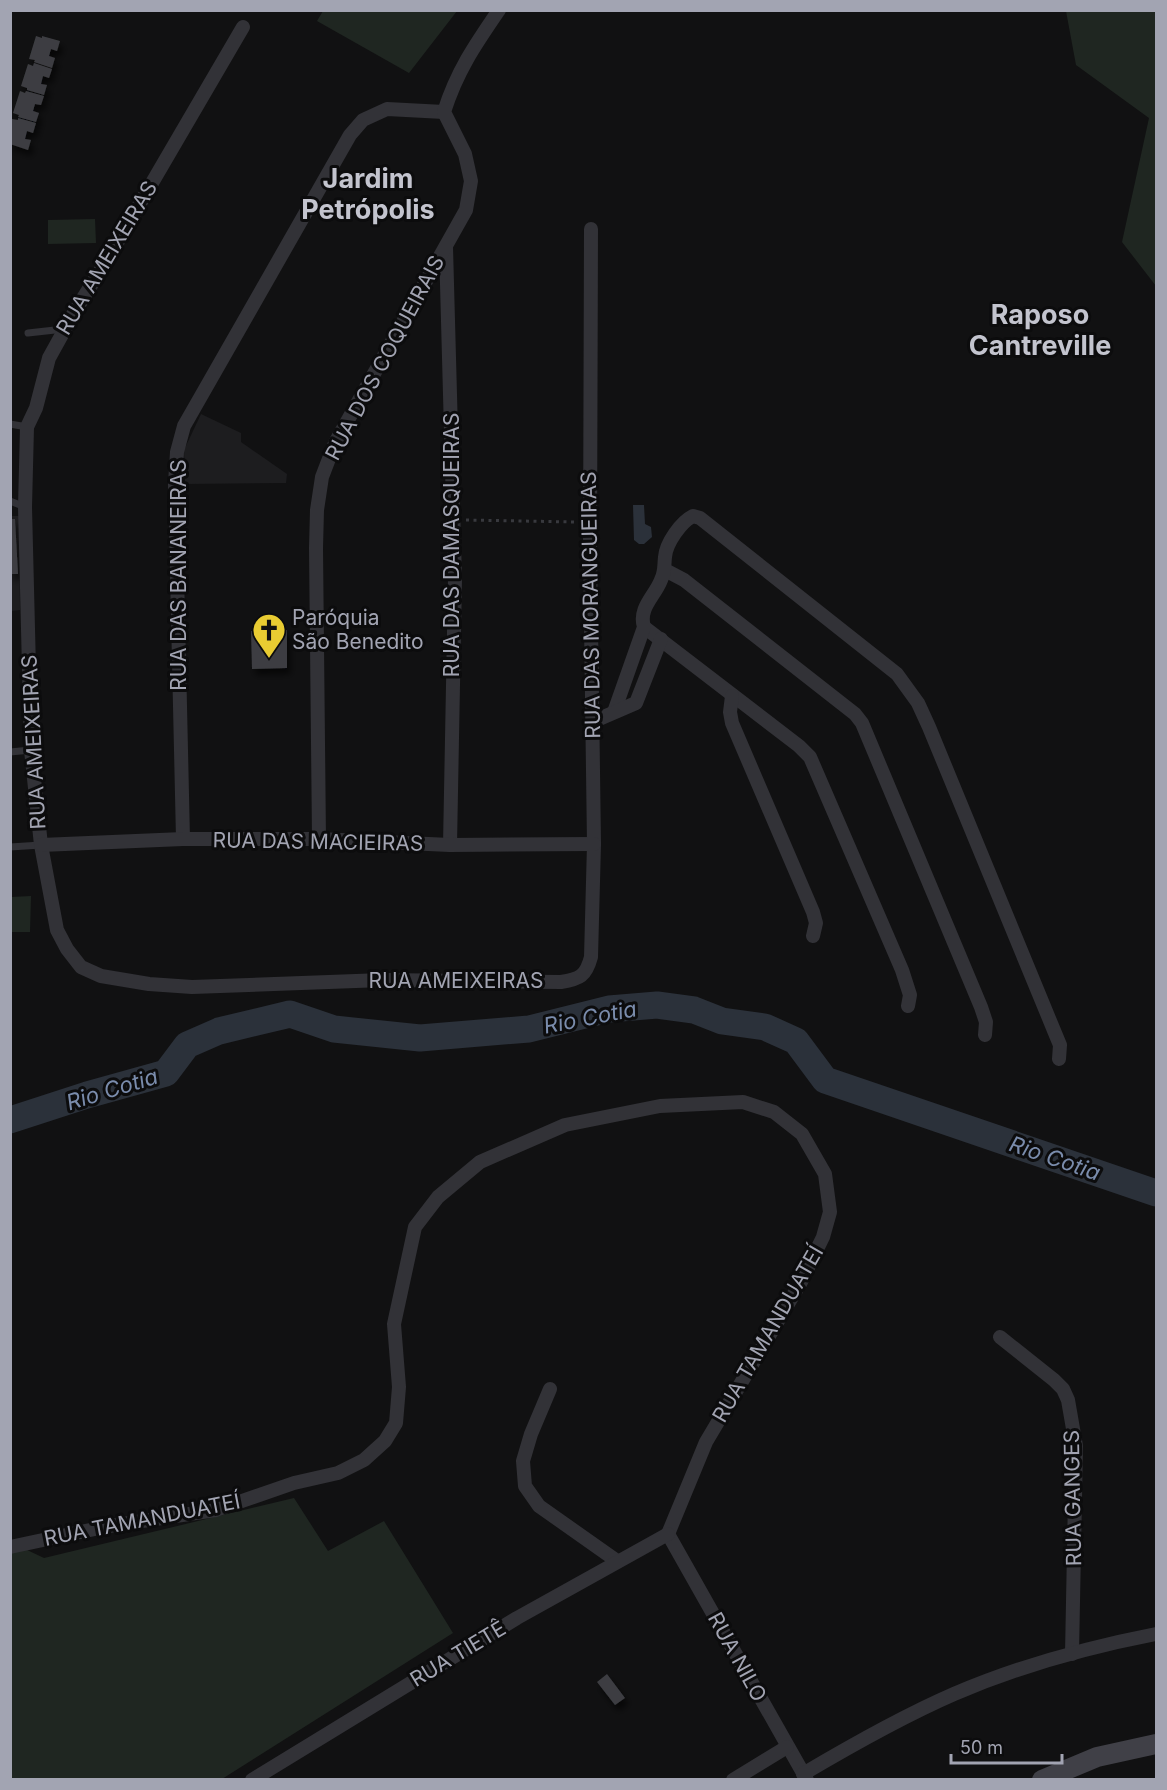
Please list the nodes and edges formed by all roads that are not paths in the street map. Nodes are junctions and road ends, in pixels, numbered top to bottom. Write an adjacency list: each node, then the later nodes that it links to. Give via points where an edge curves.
1 (499, 10): 3 (street, via 469,54)
2 (243, 27): 6 (street, RUA AMEIXEIRAS)
3 (444, 112): 5 (street, RUA DOS COQUEIRAIS, via 465,154 471,181 466,210); 22 (street, RUA DAS BANANEIRAS, via 387,109 363,120 350,135 184,426 175,484)
4 (591, 229): 19 (street, RUA DAS MORANGUEIRAS)
5 (446, 246): 23 (street, RUA DOS COQUEIRAIS, via 335,443 322,477 316,548); 26 (street, RUA DAS DAMASQUEIRAS, via 455,579)
6 (64, 330): 7 (lane); 9 (street, RUA AMEIXEIRAS, via 49,358)
7 (28, 333)
8 (10, 424): 9 (lane)
9 (27, 428): 11 (street, RUA AMEIXEIRAS)
10 (10, 501): 11 (lane)
11 (25, 507): 20 (street, RUA AMEIXEIRAS)
12 (665, 570): 13 (street, via 642,613); 31 (street, via 684,580 862,723 981,1007); 32 (street, via 665,556 673,538 688,519 700,518 908,687 929,727 1060,1045)
13 (644, 627): 14 (street); 15 (street)
14 (661, 639): 16 (street); 17 (street)
15 (629, 664): 16 (street); 18 (street)
16 (647, 670): 18 (street, via 636,703)
17 (732, 696): 28 (street, via 732,723 813,912); 30 (street, via 799,746 817,768 907,982)
18 (614, 712): 19 (street)
19 (592, 722): 24 (street, RUA DAS MORANGUEIRAS)
20 (31, 750): 21 (lane); 25 (street, RUA AMEIXEIRAS)
21 (10, 752)
22 (183, 839): 23 (street, RUA DAS MACIEIRAS); 25 (street, RUA DAS MACIEIRAS)
23 (319, 839): 26 (street, RUA DAS MACIEIRAS)
24 (594, 844): 26 (street, RUA DAS MACIEIRAS); 29 (street, RUA DAS MORANGUEIRAS, via 591,957)
25 (41, 845): 27 (lane); 29 (street, RUA AMEIXEIRAS, via 57,930 81,967 101,976 192,987 383,980 561,982)
26 (450, 845)
27 (10, 847)
28 (813, 936)
29 (580, 978)
30 (908, 1006)
31 (985, 1035)
32 (1059, 1059)
33 (1000, 1337): 39 (street, RUA GANGES, via 1054,1380 1068,1400 1076,1446)
34 (550, 1389): 37 (street, via 523,1461 525,1486 539,1506)
35 (668, 1534): 36 (street, RUA TAMANDUATEÍ, via 706,1442 801,1282 824,1237 830,1212 825,1174 802,1134 774,1112 743,1102 660,1106 565,1125 480,1162 438,1197 415,1227 394,1324 399,1388 396,1423 385,1441 364,1460 338,1473 294,1483 216,1510 108,1526); 37 (street, RUA TIETÊ); 41 (street, RUA NILO)
36 (10, 1547)
37 (617, 1561): 43 (street, RUA TIETÊ)
38 (1156, 1634): 39 (street)
39 (1072, 1654): 42 (street, via 955,1694 877,1730)
40 (1156, 1744): 45 (street, via 1097,1757)
41 (787, 1747): 42 (street, RUA NILO); 44 (street)
42 (805, 1777)
43 (252, 1779)
44 (733, 1779)
45 (1042, 1779)

